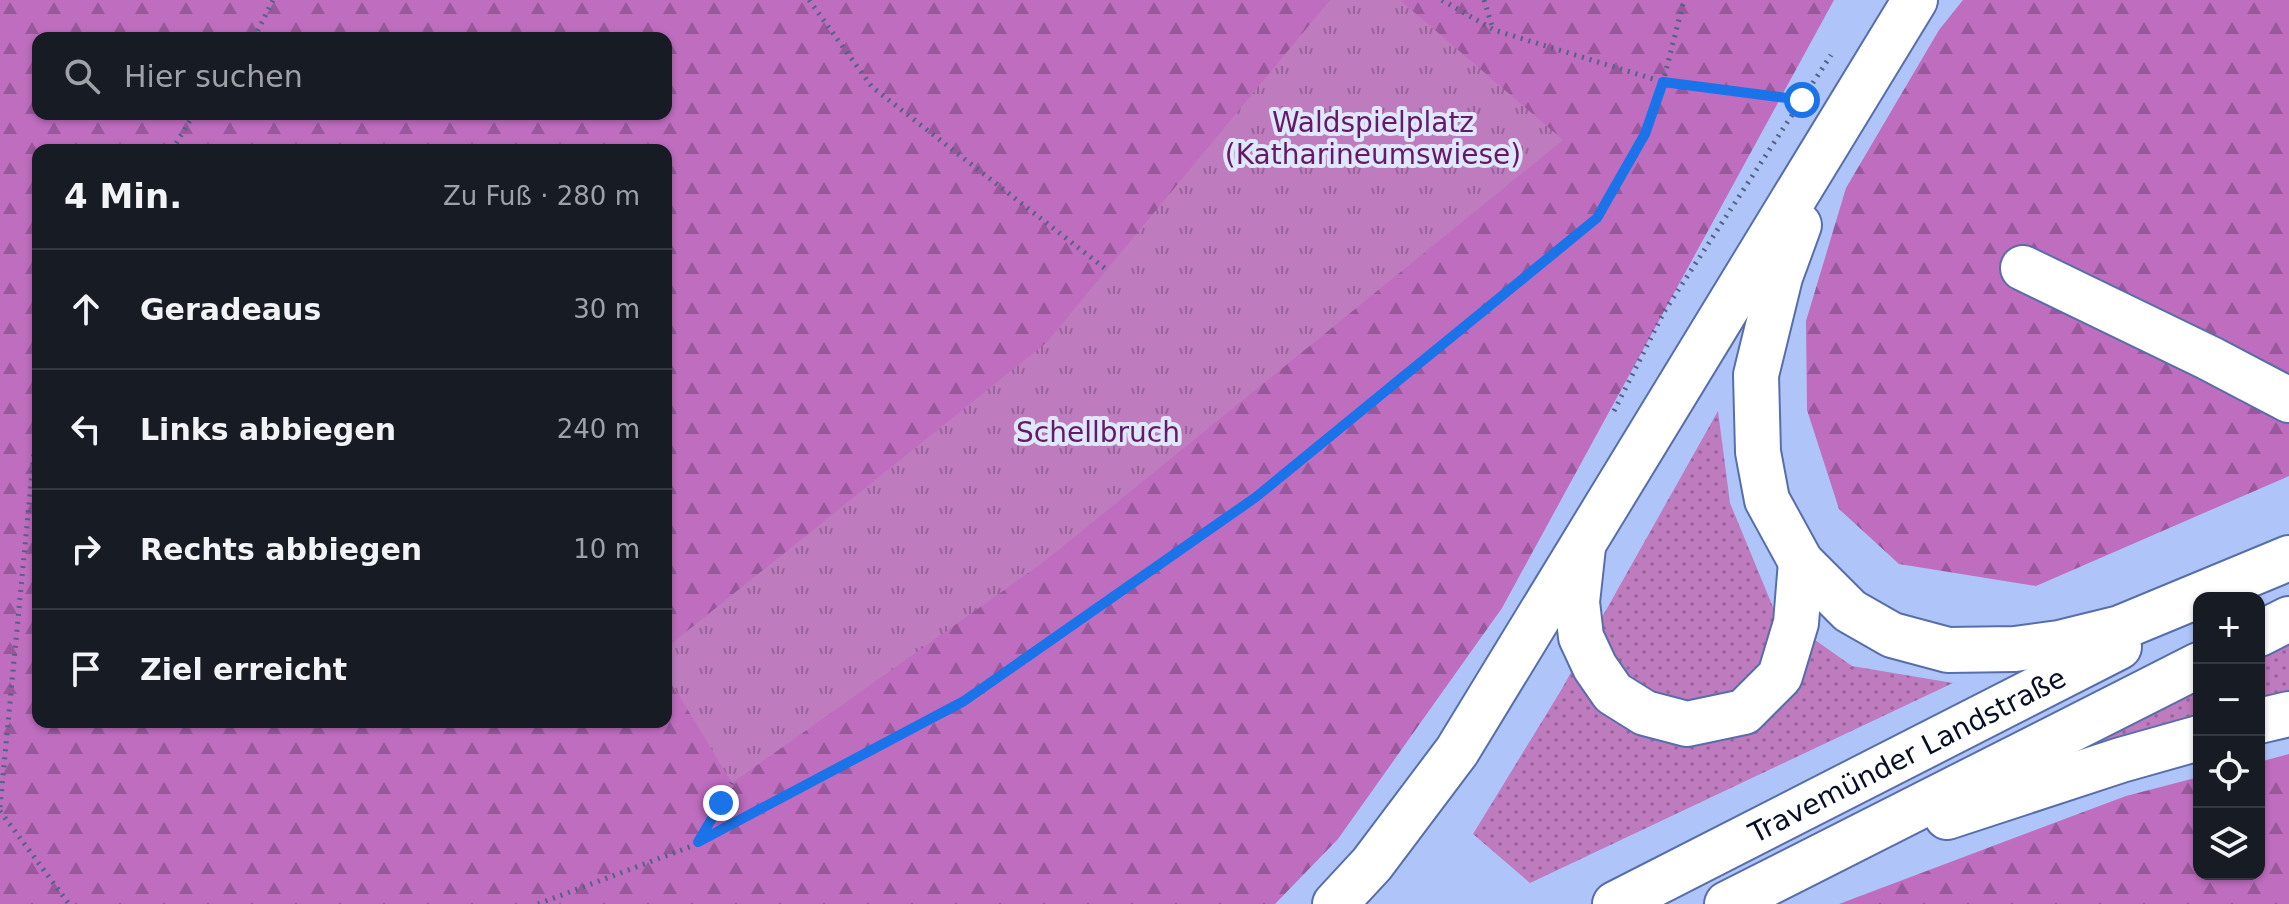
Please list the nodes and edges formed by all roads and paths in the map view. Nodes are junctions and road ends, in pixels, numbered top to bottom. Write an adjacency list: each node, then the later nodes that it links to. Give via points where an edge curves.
1 (273, 0): 8 (path)
2 (809, 0): 15 (path, via 872,87)
3 (1442, 0): 7 (path)
4 (1484, 0): 7 (path)
5 (1684, 0): 9 (path)
6 (1915, 0): 12 (main road)
7 (1494, 30): 9 (path)
8 (257, 32)
9 (1663, 82): 10 (path); 31 (path, via 1645,134 1597,218 1256,497 964,701)
10 (1802, 100)
11 (190, 120): 13 (path)
12 (1828, 142): 18 (main road); 20 (main road, via 1780,277 1756,375 1758,452 1767,500)
13 (176, 144)
14 (2023, 268): 16 (main road)
15 (1107, 270)
16 (2289, 400)
17 (32, 473): 30 (path)
18 (1583, 547): 20 (main road, via 1581,637 1595,667 1613,693 1645,713 1687,724 1744,712 1780,676 1796,623); 35 (main road, via 1457,751)
19 (2289, 559): 20 (main road, via 2085,638 2015,649 1948,650 1892,635 1850,611); 21 (main road)
20 (1801, 562)
21 (2226, 592)
22 (2193, 609): 36 (main road, Travemünder Landstraße)
23 (2289, 619): 24 (main road)
24 (2265, 631)
25 (2193, 668): 32 (main road, Travemünder Landstraße)
26 (2289, 714): 27 (main road)
27 (2265, 720)
28 (2193, 740): 32 (main road)
29 (732, 783): 31 (path)
30 (0, 809): 33 (path)
31 (698, 842): 34 (path)
32 (1808, 863): 37 (main road, Travemünder Landstraße)
33 (69, 904)
34 (538, 904)
35 (1335, 904)
36 (1615, 904)
37 (1727, 904)

